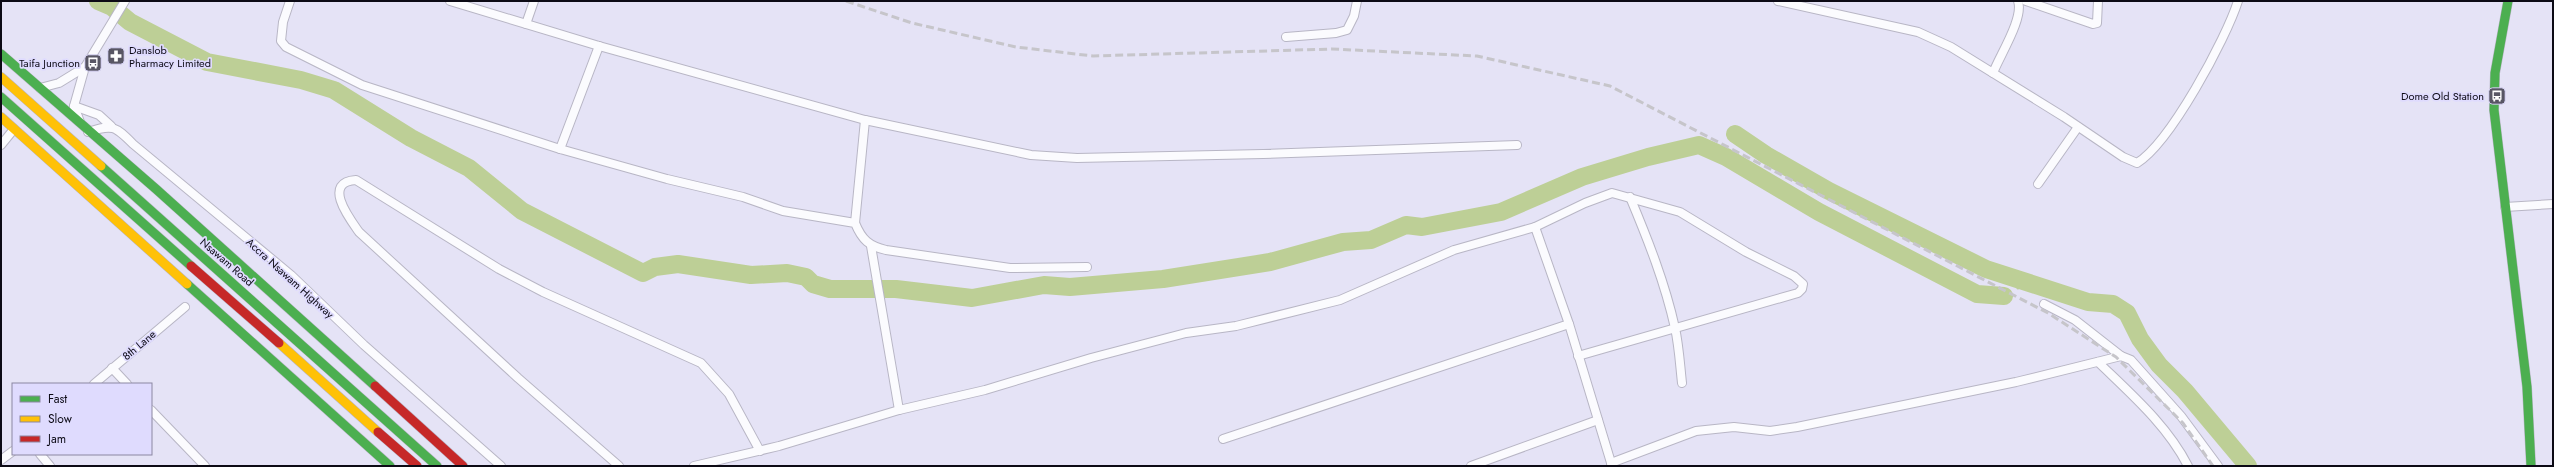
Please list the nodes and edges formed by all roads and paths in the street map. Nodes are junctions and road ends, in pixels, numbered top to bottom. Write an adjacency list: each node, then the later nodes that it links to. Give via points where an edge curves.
1 (125, 1): 16 (street)
2 (290, 1): 30 (street, via 281,33 281,41 286,47 362,85)
3 (450, 1): 12 (street)
4 (534, 1): 12 (street)
5 (1357, 1): 13 (street, via 1348,30 1342,33)
6 (1778, 1): 17 (street, via 1918,32 1951,47)
7 (2018, 1): 17 (street, via 2020,6 2016,21)
8 (2026, 1): 9 (street, via 2093,24 2097,23)
9 (2098, 1)
10 (2238, 1): 25 (street, via 2231,22 2208,66 2166,132 2137,163 2131,162)
11 (2508, 1): 34 (main road, via 2493,94)
12 (526, 24): 14 (street)
13 (1286, 37)
14 (599, 46): 23 (street); 30 (street)
15 (1, 54): 19 (main road)
16 (85, 67): 19 (street, via 60,83); 21 (street)
17 (1993, 73): 25 (street)
18 (1, 77): 63 (main road, Nsawam Road)
19 (40, 88): 27 (main road)
20 (1, 97): 62 (main road)
21 (74, 106): 24 (street, Accra Nsawam Highway, via 99,114); 27 (street)
22 (1, 117): 26 (main road)
23 (865, 120): 29 (street, via 1031,155 1077,158); 35 (street)
24 (111, 126): 27 (street); 65 (street, Accra Nsawam Highway, via 119,129 290,275 364,345)
25 (2078, 127): 31 (street)
26 (14, 128): 28 (street); 61 (main road)
27 (85, 129): 64 (main road, via 156,189)
28 (1, 145)
29 (1517, 145)
30 (560, 149): 35 (street, via 743,197 782,210)
31 (2038, 184)
32 (1630, 197): 36 (street, via 1612,194 1584,203); 42 (street, via 1651,247); 42 (street, via 1680,212 1746,252 1794,276 1803,284 1798,293)
33 (2553, 204): 34 (street)
34 (2504, 207): 71 (main road, via 2527,388)
35 (855, 223): 37 (street, via 861,237)
36 (1535, 227): 41 (street); 50 (street, via 1454,250 1340,300 1236,326 1186,333 985,390)
37 (871, 246): 38 (street, via 1010,268); 50 (street)
38 (1087, 267)
39 (2044, 304): 44 (street, via 2075,320)
40 (185, 307): 46 (street, 8th Lane)
41 (1569, 324): 43 (street); 53 (street)
42 (1675, 328): 43 (street); 49 (street)
43 (1578, 356): 52 (street)
44 (2121, 356): 45 (street); 70 (street, via 2131,360 2176,410)
45 (2098, 362): 58 (street, via 2016,382 1797,427 1770,431 1734,427 1696,431); 69 (street, via 2178,446)
46 (112, 368): 47 (street, 8th Lane); 48 (street)
47 (95, 383)
48 (125, 383)
49 (1682, 383)
50 (899, 410): 54 (street)
51 (152, 411): 60 (street)
52 (1598, 420): 58 (street); 68 (street)
53 (1223, 439)
54 (760, 451): 66 (street, via 729,394 701,363 689,355 543,292 499,269 356,180 348,180 342,186 339,195 344,210 359,232 518,378); 67 (street)
55 (12, 452): 57 (street)
56 (41, 455): 59 (street)
57 (1, 460)
58 (1612, 464)
59 (50, 466)
60 (205, 466)
61 (390, 466)
62 (417, 466)
63 (437, 466)
64 (463, 466)
65 (501, 466)
66 (619, 466)
67 (694, 466)
68 (1471, 466)
69 (2188, 466)
70 (2218, 466)
71 (2531, 466)

